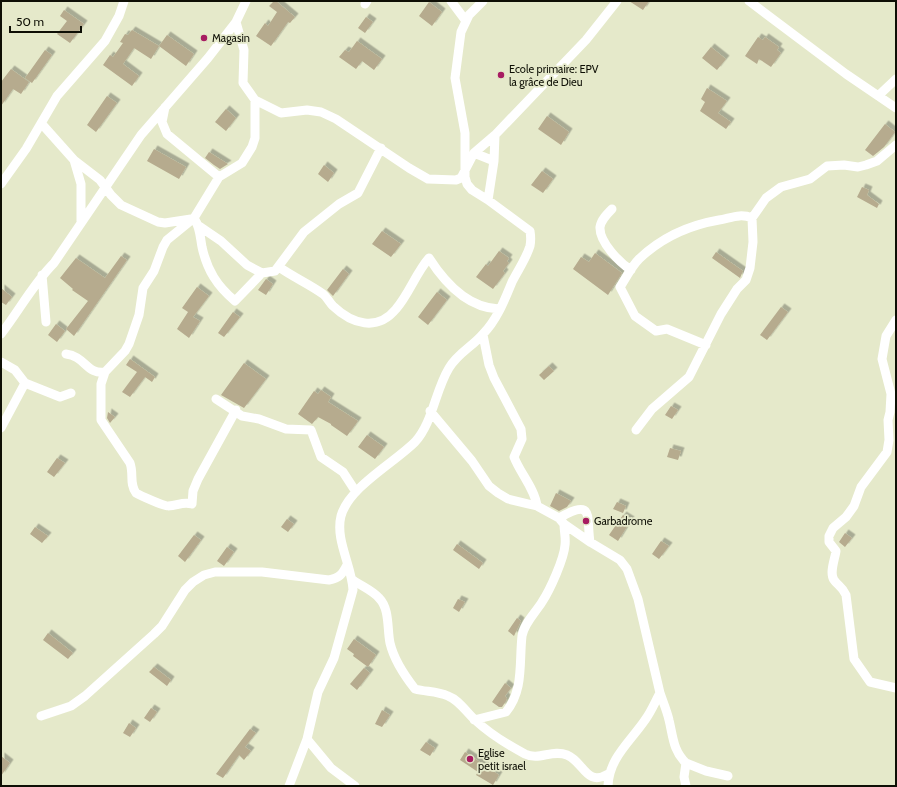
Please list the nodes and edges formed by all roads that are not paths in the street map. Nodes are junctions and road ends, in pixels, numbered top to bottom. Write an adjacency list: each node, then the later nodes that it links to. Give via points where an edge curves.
1 (124, 1): 14 (street, via 105,41 57,96)
2 (246, 1): 8 (street)
3 (451, 1): 7 (street)
4 (483, 1): 7 (street)
5 (617, 1): 15 (street, via 586,40)
6 (748, 1): 10 (street)
7 (466, 21): 21 (street, via 460,40 455,78 465,133)
8 (236, 22): 11 (street, via 244,50 243,83); 12 (street, via 187,84)
9 (896, 79): 10 (street)
10 (878, 96): 13 (street)
11 (255, 100): 17 (street, via 282,113 307,110 321,112 342,122); 22 (street, via 255,138 252,147 242,163)
12 (165, 107): 22 (street, via 162,122 167,134); 24 (street, via 141,135)
13 (896, 108)
14 (41, 123): 19 (street); 23 (street)
15 (494, 135): 18 (street); 20 (street)
16 (896, 145): 28 (street, via 876,160 858,168 844,165 827,166 810,179 781,187 766,198)
17 (381, 148): 21 (street, via 428,180 456,180 461,178); 31 (street, via 358,193 339,204 304,232)
18 (474, 153): 20 (street); 21 (street)
19 (74, 160): 24 (street); 29 (street, via 81,184)
20 (494, 161): 25 (street)
21 (466, 167): 25 (street, via 467,184)
22 (219, 177): 27 (street)
23 (1, 184)
24 (106, 187): 27 (street, via 121,205 158,222); 29 (street)
25 (488, 200): 35 (street, via 530,232 531,239 507,297)
26 (612, 209): 32 (street, via 601,222 602,236 619,262)
27 (193, 218): 30 (street); 43 (street, via 167,240 144,288 139,315 129,344)
28 (752, 218): 32 (street, via 742,215 694,226 659,244); 40 (street, via 753,242 748,274 721,314)
29 (81, 222): 34 (street, via 54,263)
30 (199, 226): 33 (street, via 221,241 247,265); 33 (street, via 208,268 221,288 236,301)
31 (279, 267): 33 (street, via 270,273); 35 (street, via 323,295 342,313 369,324 387,317 396,309 429,258 447,282 469,302 480,307)
32 (631, 270): 40 (street, via 620,287 635,316 656,331 667,329)
33 (262, 273)
34 (42, 275): 37 (street); 38 (street)
35 (499, 309): 39 (street)
36 (896, 320): 57 (street, via 886,336 882,359 891,394 887,452 861,487 854,506 828,536 836,551 833,579 842,586 846,595 854,659 870,682)
37 (46, 322)
38 (1, 334)
39 (483, 335): 48 (street, via 457,356 448,369); 52 (street, via 494,378 521,429 522,439 514,457 536,498)
40 (706, 345): 50 (street, via 689,377 663,397)
41 (66, 354): 43 (street, via 80,358 92,371)
42 (1, 362): 44 (street, via 15,370)
43 (105, 372): 47 (street, via 100,389 101,420 133,469 131,480 136,493 166,506 182,502 192,504 193,491 198,479)
44 (25, 382): 45 (street, via 60,397); 49 (street)
45 (71, 393)
46 (216, 399): 47 (street)
47 (236, 410): 51 (street, via 242,416 259,419 279,428 311,430 321,457 343,472)
48 (430, 411): 51 (street, via 424,428 414,442); 52 (street, via 489,486 508,499)
49 (1, 428)
50 (636, 430)
51 (356, 492): 55 (street, via 342,514 339,524)
52 (537, 506): 53 (street)
53 (561, 521): 54 (street); 54 (street, via 575,510 587,513 590,518); 60 (street, via 565,546 562,560 547,594 524,629 516,696 506,712)
54 (590, 542): 58 (street, via 620,560 627,569 644,622)
55 (347, 565): 56 (street); 59 (street, via 342,575 328,580 262,572 204,574 185,590 158,630 85,696 71,706)
56 (353, 580): 60 (street, via 380,598 394,658 415,689 448,696); 61 (street, via 353,590 340,640 318,692)
57 (896, 688)
58 (660, 693): 62 (street, via 679,757); 63 (street, via 645,721 620,750)
59 (41, 716)
60 (474, 720): 63 (street, via 527,755 536,757 556,752 576,761 593,777 601,778)
61 (307, 739): 65 (street); 66 (street, via 331,768)
62 (686, 763): 64 (street); 68 (street)
63 (608, 774): 67 (street)
64 (728, 776)
65 (289, 786)
66 (355, 786)
67 (608, 786)
68 (686, 786)

